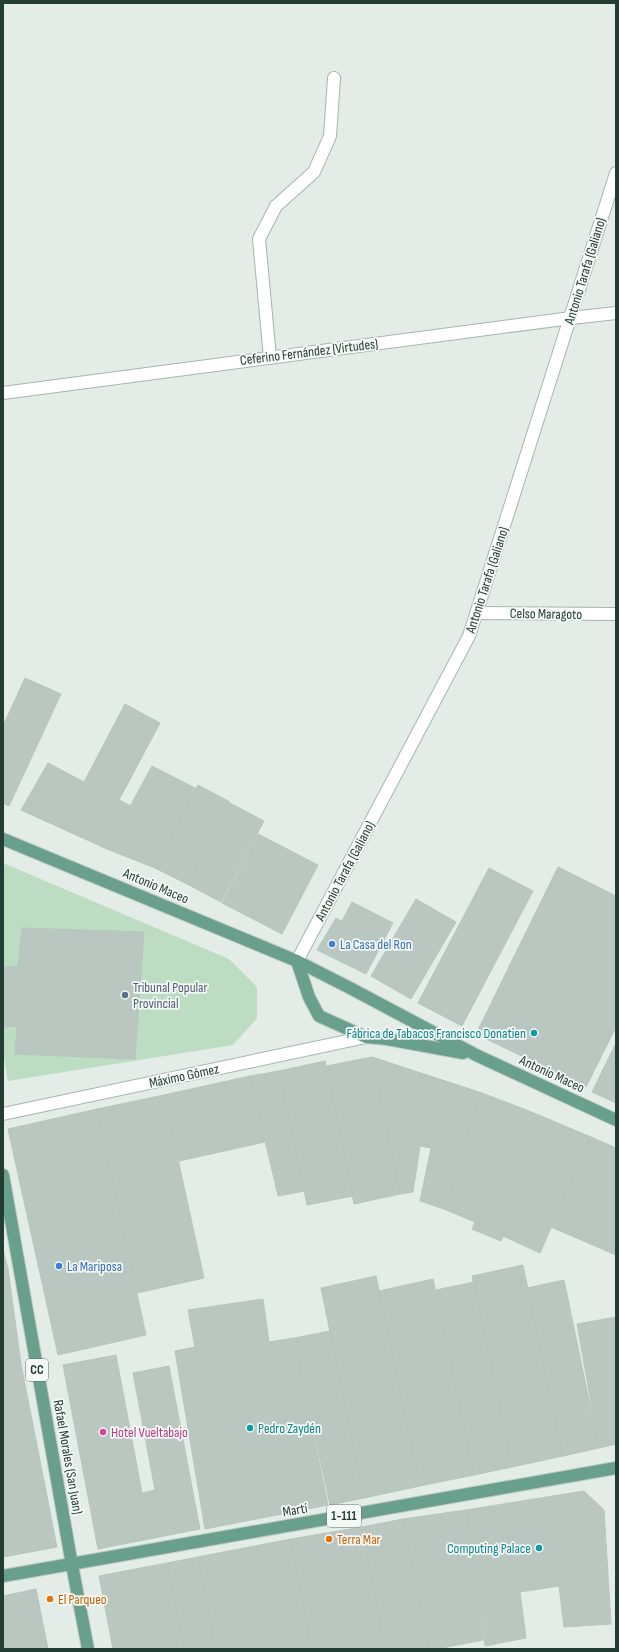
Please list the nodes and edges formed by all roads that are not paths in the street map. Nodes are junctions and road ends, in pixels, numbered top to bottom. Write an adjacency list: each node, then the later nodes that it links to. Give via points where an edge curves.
1 (334, 78): 5 (main road, via 330,136 314,172 276,206 259,238)
2 (616, 173): 4 (main road, Antonio Tarafa (Galiano))
3 (616, 313): 4 (main road, Ceferino Fernández (Virtudes))
4 (571, 318): 5 (main road, Ceferino Fernández (Virtudes)); 7 (main road, Antonio Tarafa (Galiano))
5 (270, 358): 6 (main road, Ceferino Fernández (Virtudes))
6 (3, 392)
7 (477, 613): 8 (main road, Celso Maragoto); 10 (main road, Antonio Tarafa (Galiano), via 469,636)
8 (616, 614)
9 (3, 839): 10 (main road, Antonio Maceo)
10 (298, 961): 11 (main road, Antonio Maceo, via 309,997 319,1016); 12 (main road, Antonio Maceo)
11 (366, 1037): 12 (main road, Antonio Maceo); 13 (main road, Máximo Gómez)
12 (476, 1055): 14 (main road, Antonio Maceo)
13 (3, 1114)
14 (616, 1120)
15 (3, 1174): 17 (main road, Rafael Morales (San Juan) / CC)
16 (616, 1468): 17 (main road, Martí / 1-111)
17 (72, 1565): 18 (main road, Martí); 19 (main road, Rafael Morales (San Juan) / CC)
18 (3, 1576)
19 (88, 1649)

